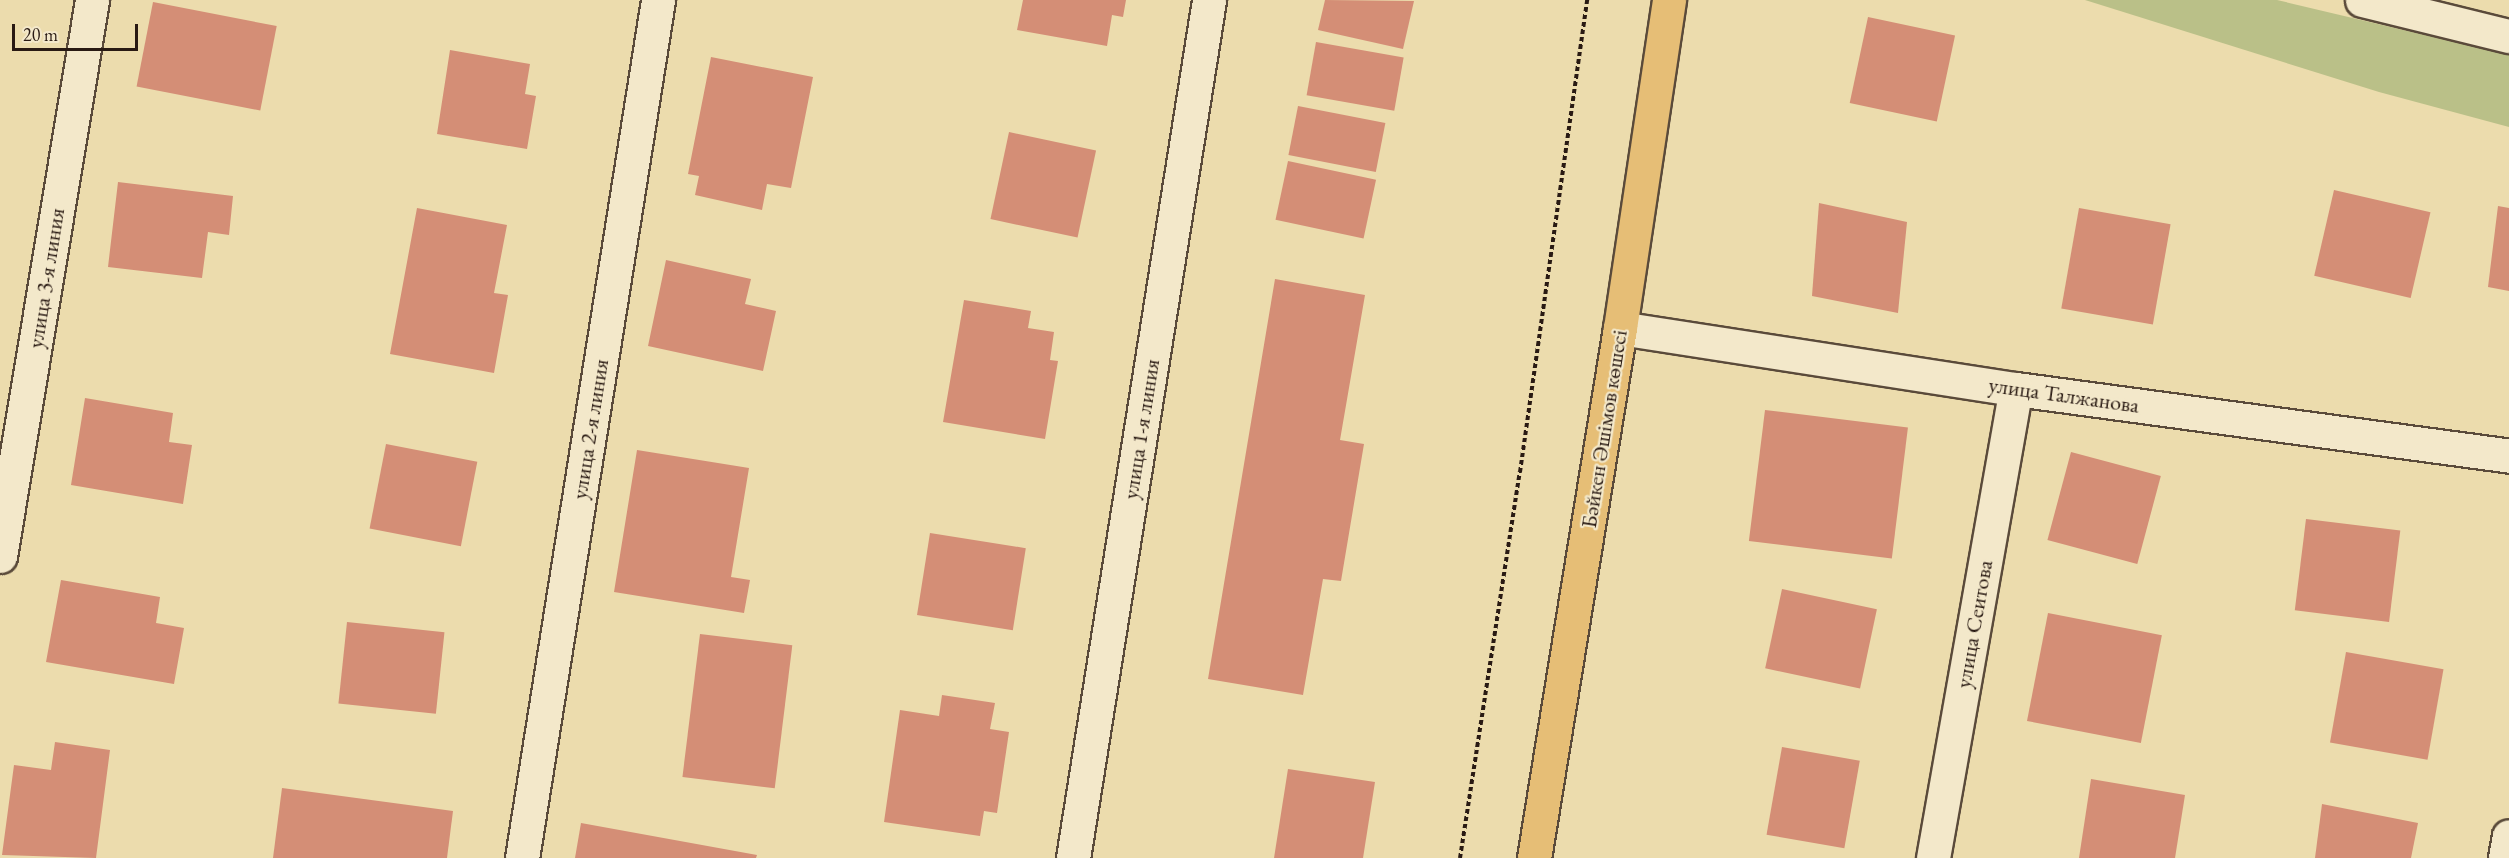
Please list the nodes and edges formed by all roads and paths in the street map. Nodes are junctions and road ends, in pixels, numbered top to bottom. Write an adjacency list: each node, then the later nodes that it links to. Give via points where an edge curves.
1 (92, 0): 11 (street, улица 3-я линия)
2 (658, 0): 13 (street, улица 2-я линия)
3 (1209, 0): 14 (street, улица 1-я линия)
4 (1587, 0): 15 (path)
5 (1668, 0): 8 (main road, Бәйкен Әшімов көшесі)
6 (2362, 0): 7 (street)
7 (2509, 36)
8 (1620, 328): 9 (street, улица Талжанова); 16 (main road, Бәйкен Әшімов көшесі)
9 (2016, 389): 10 (street, улица Талжанова); 17 (street, улица Сеитова)
10 (2509, 456)
11 (0, 556)
12 (2509, 836): 18 (street)
13 (522, 858)
14 (1074, 858)
15 (1460, 858)
16 (1534, 858)
17 (1933, 858)
18 (2505, 858)

